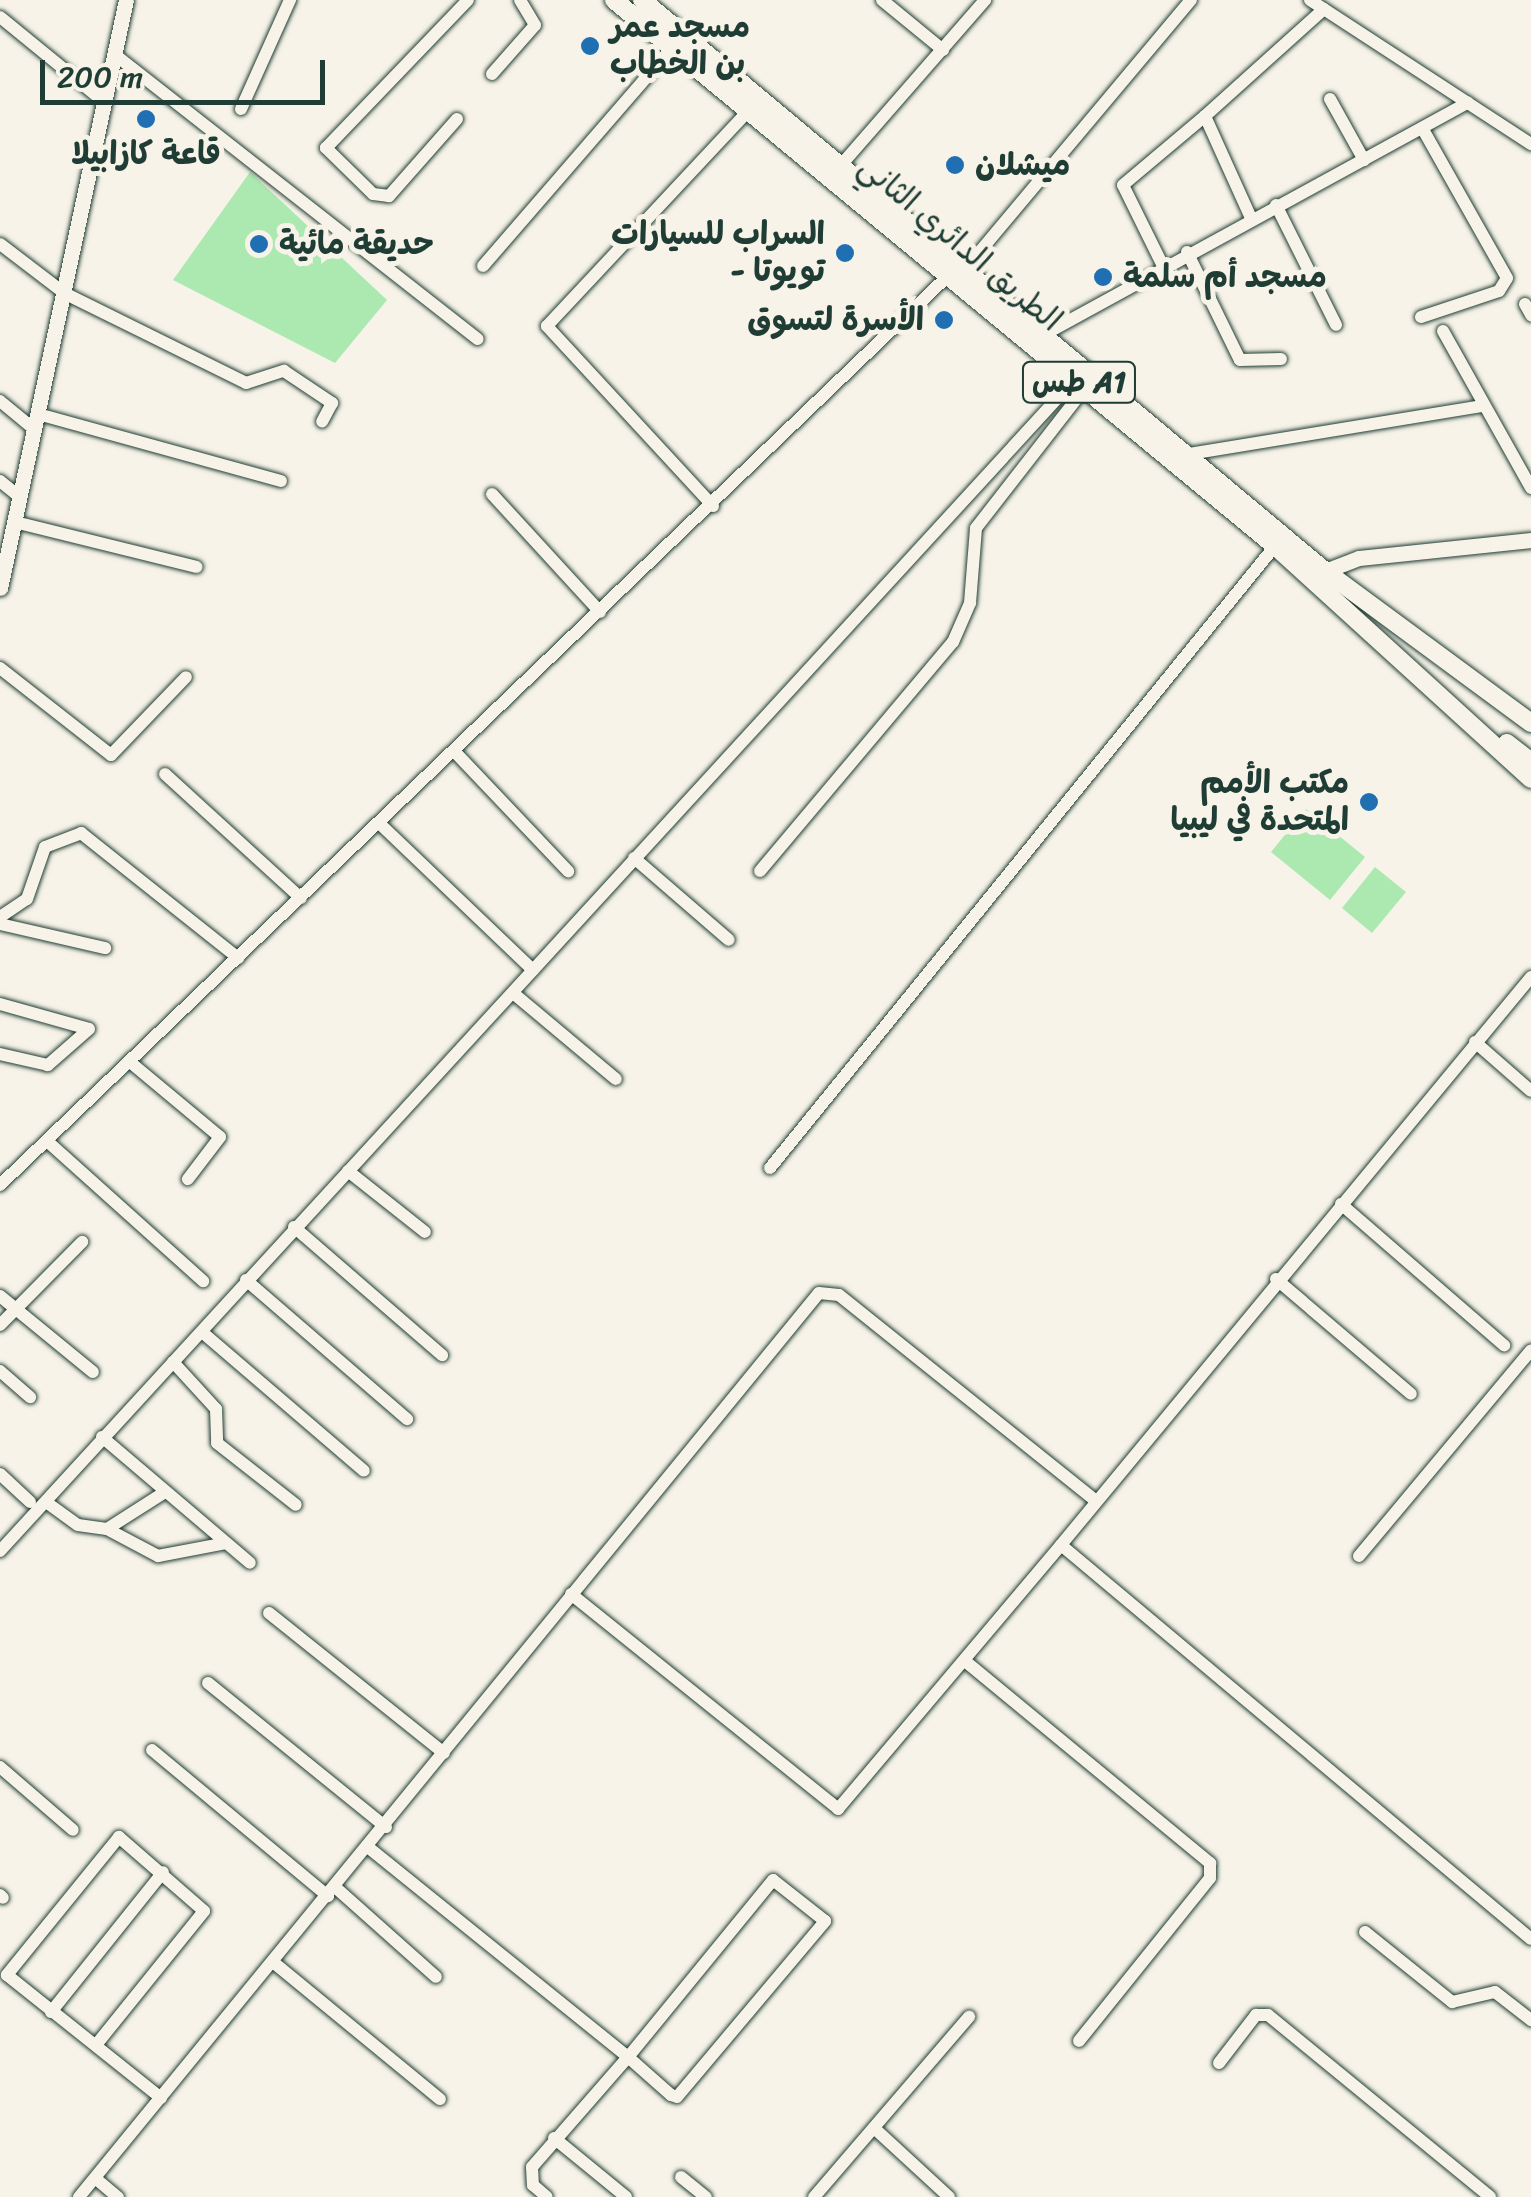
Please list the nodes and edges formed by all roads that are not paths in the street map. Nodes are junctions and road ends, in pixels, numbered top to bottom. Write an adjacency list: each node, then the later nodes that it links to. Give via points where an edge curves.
1 (126, 0): 15 (main road)
2 (290, 0): 20 (street)
3 (468, 0): 23 (street, via 326,148 383,197)
4 (520, 0): 16 (street, via 535,25)
5 (614, 0): 13 (highway, الطريق الدائري الثاني / طس A1)
6 (642, 0): 27 (highway, الطريق الدائري الثاني / طس A1)
7 (882, 0): 14 (street)
8 (985, 0): 14 (street)
9 (1191, 0): 34 (street)
10 (1310, 0): 11 (street)
11 (1324, 9): 19 (street); 22 (street)
12 (0, 17): 18 (street)
13 (672, 48): 21 (highway, الطريق الدائري الثاني / طس A1); 32 (street)
14 (943, 50): 27 (street)
15 (114, 54): 18 (main road); 40 (street)
16 (492, 74)
17 (1330, 99): 26 (street)
18 (103, 101): 35 (main road)
19 (1468, 102): 24 (street); 25 (street)
20 (241, 109)
21 (749, 110): 34 (highway, الطريق الدائري الثاني / طس A1); 53 (street, via 547,326)
22 (1205, 116): 29 (street); 33 (street, via 1123,185)
23 (457, 119)
24 (1422, 128): 26 (street); 36 (street, via 1507,278 1499,291)
25 (1531, 144)
26 (1364, 160): 28 (street)
27 (842, 164): 34 (highway, الطريق الدائري الثاني / طس A1)
28 (1276, 205): 29 (street); 37 (street)
29 (1251, 218): 31 (street)
30 (0, 244): 35 (street)
31 (1187, 252): 33 (street); 41 (street, via 1240,360)
32 (483, 266)
33 (1163, 266): 39 (street)
34 (958, 271): 39 (highway, الطريق الدائري الثاني / طس A1); 42 (highway, الطريق الدائري الثاني / طس A1); 53 (street)
35 (64, 293): 45 (main road); 46 (street, via 246,384 284,371 332,403)
36 (1420, 317)
37 (1336, 324)
38 (1443, 331): 44 (street)
39 (1045, 334): 47 (highway, الطريق الدائري الثاني / طس A1)
40 (477, 339)
41 (1280, 359)
42 (1080, 383): 56 (highway, الطريق الدائري الثاني / طس A1); 72 (street); 73 (street, via 976,528 970,603 953,642)
43 (0, 401): 45 (street)
44 (1483, 406): 47 (street); 50 (street)
45 (36, 422): 49 (street); 52 (main road)
46 (322, 422)
47 (1188, 454): 58 (highway, الطريق الدائري الثاني / طس A1)
48 (0, 481): 52 (street)
49 (281, 481)
50 (1531, 488)
51 (492, 494): 60 (street)
52 (20, 497): 54 (main road)
53 (713, 506): 60 (street)
54 (15, 522): 57 (street); 59 (main road)
55 (1531, 540): 58 (main road, via 1358,558)
56 (1275, 546): 61 (highway, الطريق الدائري الثاني / طس A1); 90 (street)
57 (197, 567)
58 (1326, 570): 64 (highway, الطريق الدائري الثاني / طس A1)
59 (0, 588)
60 (600, 612): 67 (street)
61 (1409, 664): 68 (highway); 70 (highway, الطريق الدائري الثاني / طس A1)
62 (0, 668): 63 (street, via 111,754)
63 (186, 677)
64 (1478, 687): 65 (highway, الطريق الدائري الثاني / طس A1); 66 (highway)
65 (1531, 723)
66 (1531, 736)
67 (454, 751): 71 (street); 74 (street)
68 (1531, 762)
69 (165, 774): 75 (street)
70 (1531, 779)
71 (379, 823): 75 (street); 80 (street)
72 (634, 858): 77 (street); 80 (street)
73 (760, 870)
74 (568, 871)
75 (301, 898): 79 (street)
76 (0, 920): 78 (street); 79 (street, via 27,899 54,838 82,833)
77 (729, 940)
78 (105, 948)
79 (238, 958): 86 (street)
80 (533, 970): 82 (street)
81 (1531, 977): 84 (street)
82 (512, 993): 87 (street); 91 (street)
83 (0, 1004): 85 (street, via 89,1029 48,1065)
84 (1475, 1042): 88 (street); 94 (street)
85 (0, 1054)
86 (130, 1062): 89 (street); 92 (street, via 220,1137)
87 (616, 1079)
88 (1531, 1090)
89 (47, 1141): 93 (street); 100 (street)
90 (770, 1168)
91 (348, 1171): 95 (street); 96 (street)
92 (188, 1179)
93 (0, 1184)
94 (1342, 1204): 99 (street); 105 (street)
95 (294, 1228): 98 (street); 107 (street)
96 (424, 1232)
97 (82, 1242): 102 (street)
98 (246, 1280): 104 (street); 113 (street)
99 (1276, 1280): 111 (street); 120 (street)
100 (203, 1281)
101 (0, 1296): 102 (street)
102 (16, 1309): 103 (street); 110 (street)
103 (0, 1325)
104 (202, 1332): 108 (street); 115 (street)
105 (1504, 1345)
106 (1531, 1350): 126 (street)
107 (442, 1355)
108 (173, 1362): 114 (street); 121 (street, via 216,1409 217,1442)
109 (0, 1371): 112 (street)
110 (93, 1372)
111 (1411, 1394)
112 (30, 1396)
113 (406, 1418)
114 (102, 1437): 117 (street); 119 (street)
115 (364, 1471)
116 (0, 1474): 118 (street)
117 (164, 1492): 122 (street); 123 (street)
118 (30, 1502)
119 (46, 1502): 122 (street, via 78,1525); 125 (street)
120 (1096, 1502): 124 (street); 128 (street, via 829,1290)
121 (296, 1505)
122 (107, 1529): 123 (street, via 158,1556)
123 (226, 1543): 127 (street)
124 (1061, 1545): 130 (street); 141 (street)
125 (0, 1552)
126 (1359, 1556)
127 (250, 1563)
128 (571, 1594): 130 (street, via 831,1808 845,1806); 133 (street)
129 (269, 1612): 133 (street)
130 (966, 1661): 147 (street, via 1210,1864 1210,1878)
131 (208, 1683): 135 (street)
132 (152, 1750): 139 (street)
133 (444, 1754): 135 (street)
134 (0, 1767): 136 (street)
135 (386, 1827): 137 (street)
136 (72, 1830)
137 (370, 1848): 139 (street); 149 (street)
138 (164, 1872): 144 (street); 144 (street, via 114,1839 13,1961 10,1980); 148 (street, via 204,1911)
139 (331, 1892): 142 (street); 143 (street)
140 (1365, 1932): 146 (street, via 1452,2002 1495,1992)
141 (1531, 1938)
142 (273, 1962): 151 (street); 152 (street)
143 (436, 1977)
144 (52, 2012): 148 (street)
145 (968, 2017): 153 (street)
146 (1531, 2020)
147 (1079, 2041)
148 (96, 2045): 151 (street)
149 (628, 2057): 149 (street, via 681,2095 825,1920 773,1880); 154 (street)
150 (1220, 2063): 164 (street, via 1256,2015 1268,2014)
151 (161, 2098): 156 (street)
152 (440, 2099)
153 (874, 2128): 162 (street); 163 (street)
154 (554, 2138): 159 (street, via 529,2176); 160 (street)
155 (681, 2177): 161 (street)
156 (95, 2178): 157 (street); 158 (street)
157 (79, 2197)
158 (118, 2197)
159 (547, 2197)
160 (626, 2197)
161 (706, 2197)
162 (814, 2197)
163 (949, 2197)
164 (1490, 2197)

